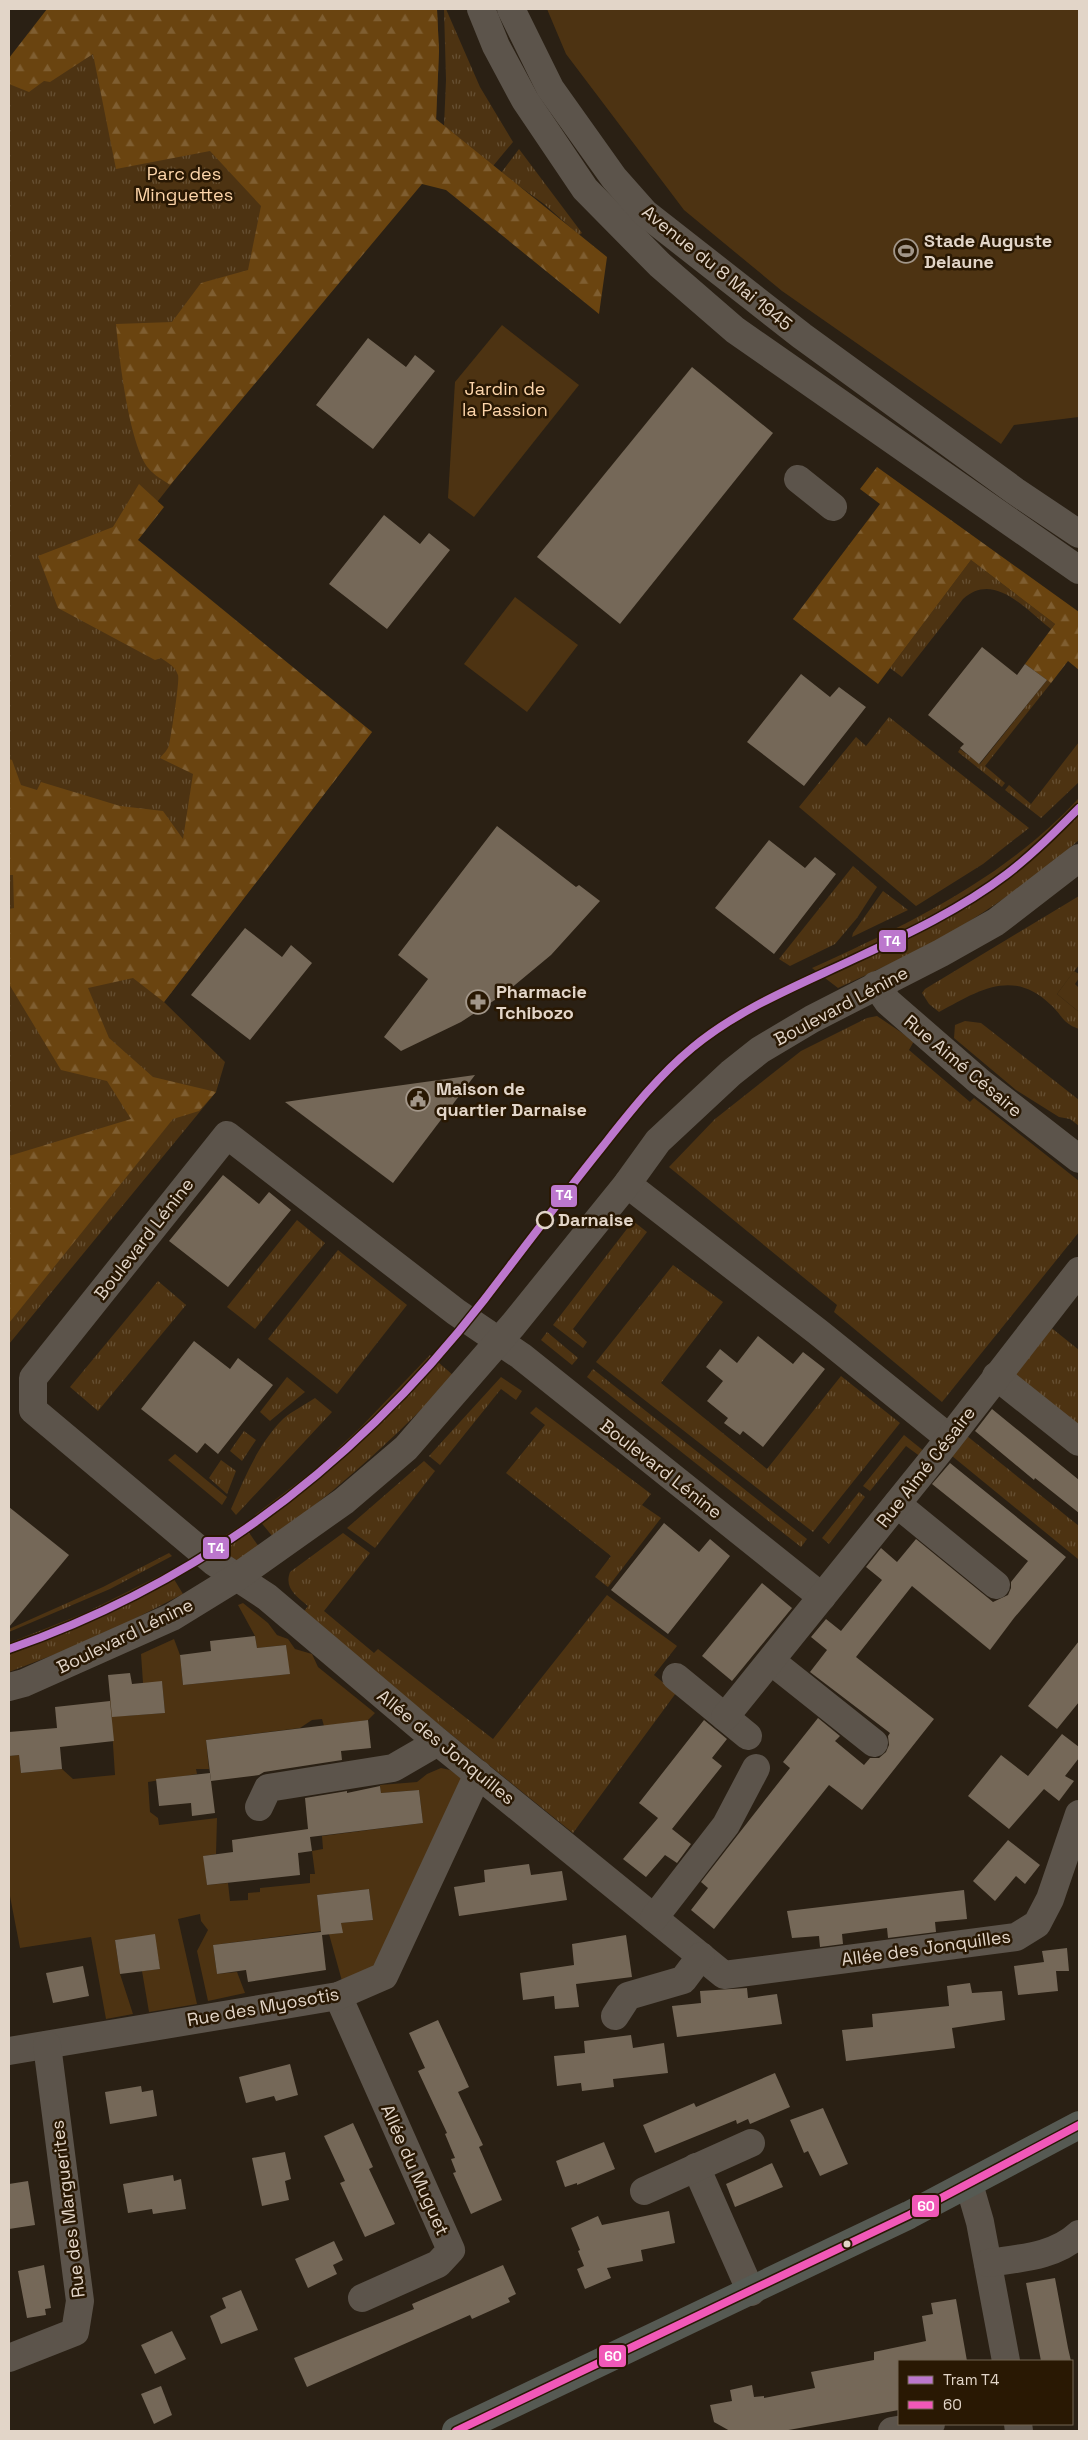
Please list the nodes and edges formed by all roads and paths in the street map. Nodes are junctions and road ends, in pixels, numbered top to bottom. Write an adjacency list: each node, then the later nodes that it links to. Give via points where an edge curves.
1 (481, 9): 4 (street, Avenue du 8 Mai 1945, via 496,46 525,100 586,189 660,265 735,330)
2 (511, 9): 3 (street, Avenue du 8 Mai 1945, via 550,88 614,178 645,213)
3 (817, 346): 4 (street, Avenue du 8 Mai 1945, via 830,374); 5 (street, Avenue du 8 Mai 1945)
4 (873, 420): 5 (street, Avenue du 8 Mai 1945, via 957,464); 9 (street, Avenue du 8 Mai 1945)
5 (982, 466): 8 (street, Avenue du 8 Mai 1945)
6 (798, 480): 7 (street)
7 (833, 507)
8 (1079, 534)
9 (1079, 570)
10 (1079, 858): 11 (street, Boulevard Lénine, via 996,922)
11 (876, 985): 12 (street, Rue Aimé Césaire, via 888,1002 980,1082); 13 (street, Boulevard Lénine, via 774,1041 731,1072 658,1141)
12 (1079, 1159)
13 (627, 1184): 15 (street, Boulevard Lénine); 17 (street)
14 (1079, 1271): 16 (street, Rue Aimé Césaire)
15 (499, 1342): 20 (street, Boulevard Lénine, via 406,1448 344,1501); 20 (street, Boulevard Lénine, via 227,1135 33,1378 32,1410 214,1562); 22 (street, Boulevard Lénine, via 521,1356)
16 (996, 1376): 17 (street, Rue Aimé Césaire); 18 (street)
17 (949, 1438): 19 (street, Rue Aimé Césaire)
18 (1079, 1442)
19 (897, 1504): 21 (street); 22 (street, Rue Aimé Césaire)
20 (237, 1577): 25 (street, Boulevard Lénine, via 172,1617); 28 (street, Allée des Jonquilles, via 267,1597)
21 (996, 1586)
22 (822, 1597): 23 (street, Rue Aimé Césaire)
23 (771, 1661): 26 (street, Rue Aimé Césaire); 29 (street)
24 (676, 1677): 26 (street)
25 (9, 1688)
26 (725, 1717): 27 (street)
27 (748, 1736)
28 (438, 1742): 31 (street, Allée des Jonquilles); 32 (street, via 393,1768 268,1788)
29 (874, 1743)
30 (756, 1768): 34 (street, via 726,1825)
31 (478, 1774): 34 (street, Allée des Jonquilles); 36 (street, Rue des Myosotis, via 384,1976)
32 (259, 1806)
33 (1079, 1814): 35 (street, Allée des Jonquilles, via 1050,1900 1037,1924 1016,1937 724,1975)
34 (654, 1918): 35 (street, Allée des Jonquilles)
35 (701, 1956): 37 (street, via 683,1980 628,1996)
36 (338, 1996): 38 (street, Rue des Myosotis); 48 (street, Allée du Muguet, via 451,2250 438,2264)
37 (615, 2016)
38 (47, 2045): 39 (street, Rue des Myosotis); 49 (street, Rue des Marguerites, via 80,2300 75,2332)
39 (9, 2051)
40 (1079, 2125): 43 (main road)
41 (751, 2143): 42 (street)
42 (696, 2167): 44 (street); 47 (street)
43 (969, 2184): 46 (street); 47 (main road)
44 (644, 2191)
45 (1079, 2234): 46 (street, via 1063,2246 1042,2254)
46 (988, 2263): 50 (street)
47 (751, 2292): 52 (main road)
48 (362, 2298)
49 (9, 2358)
50 (1006, 2360)
51 (925, 2425): 53 (street)
52 (456, 2431)
53 (892, 2431)

